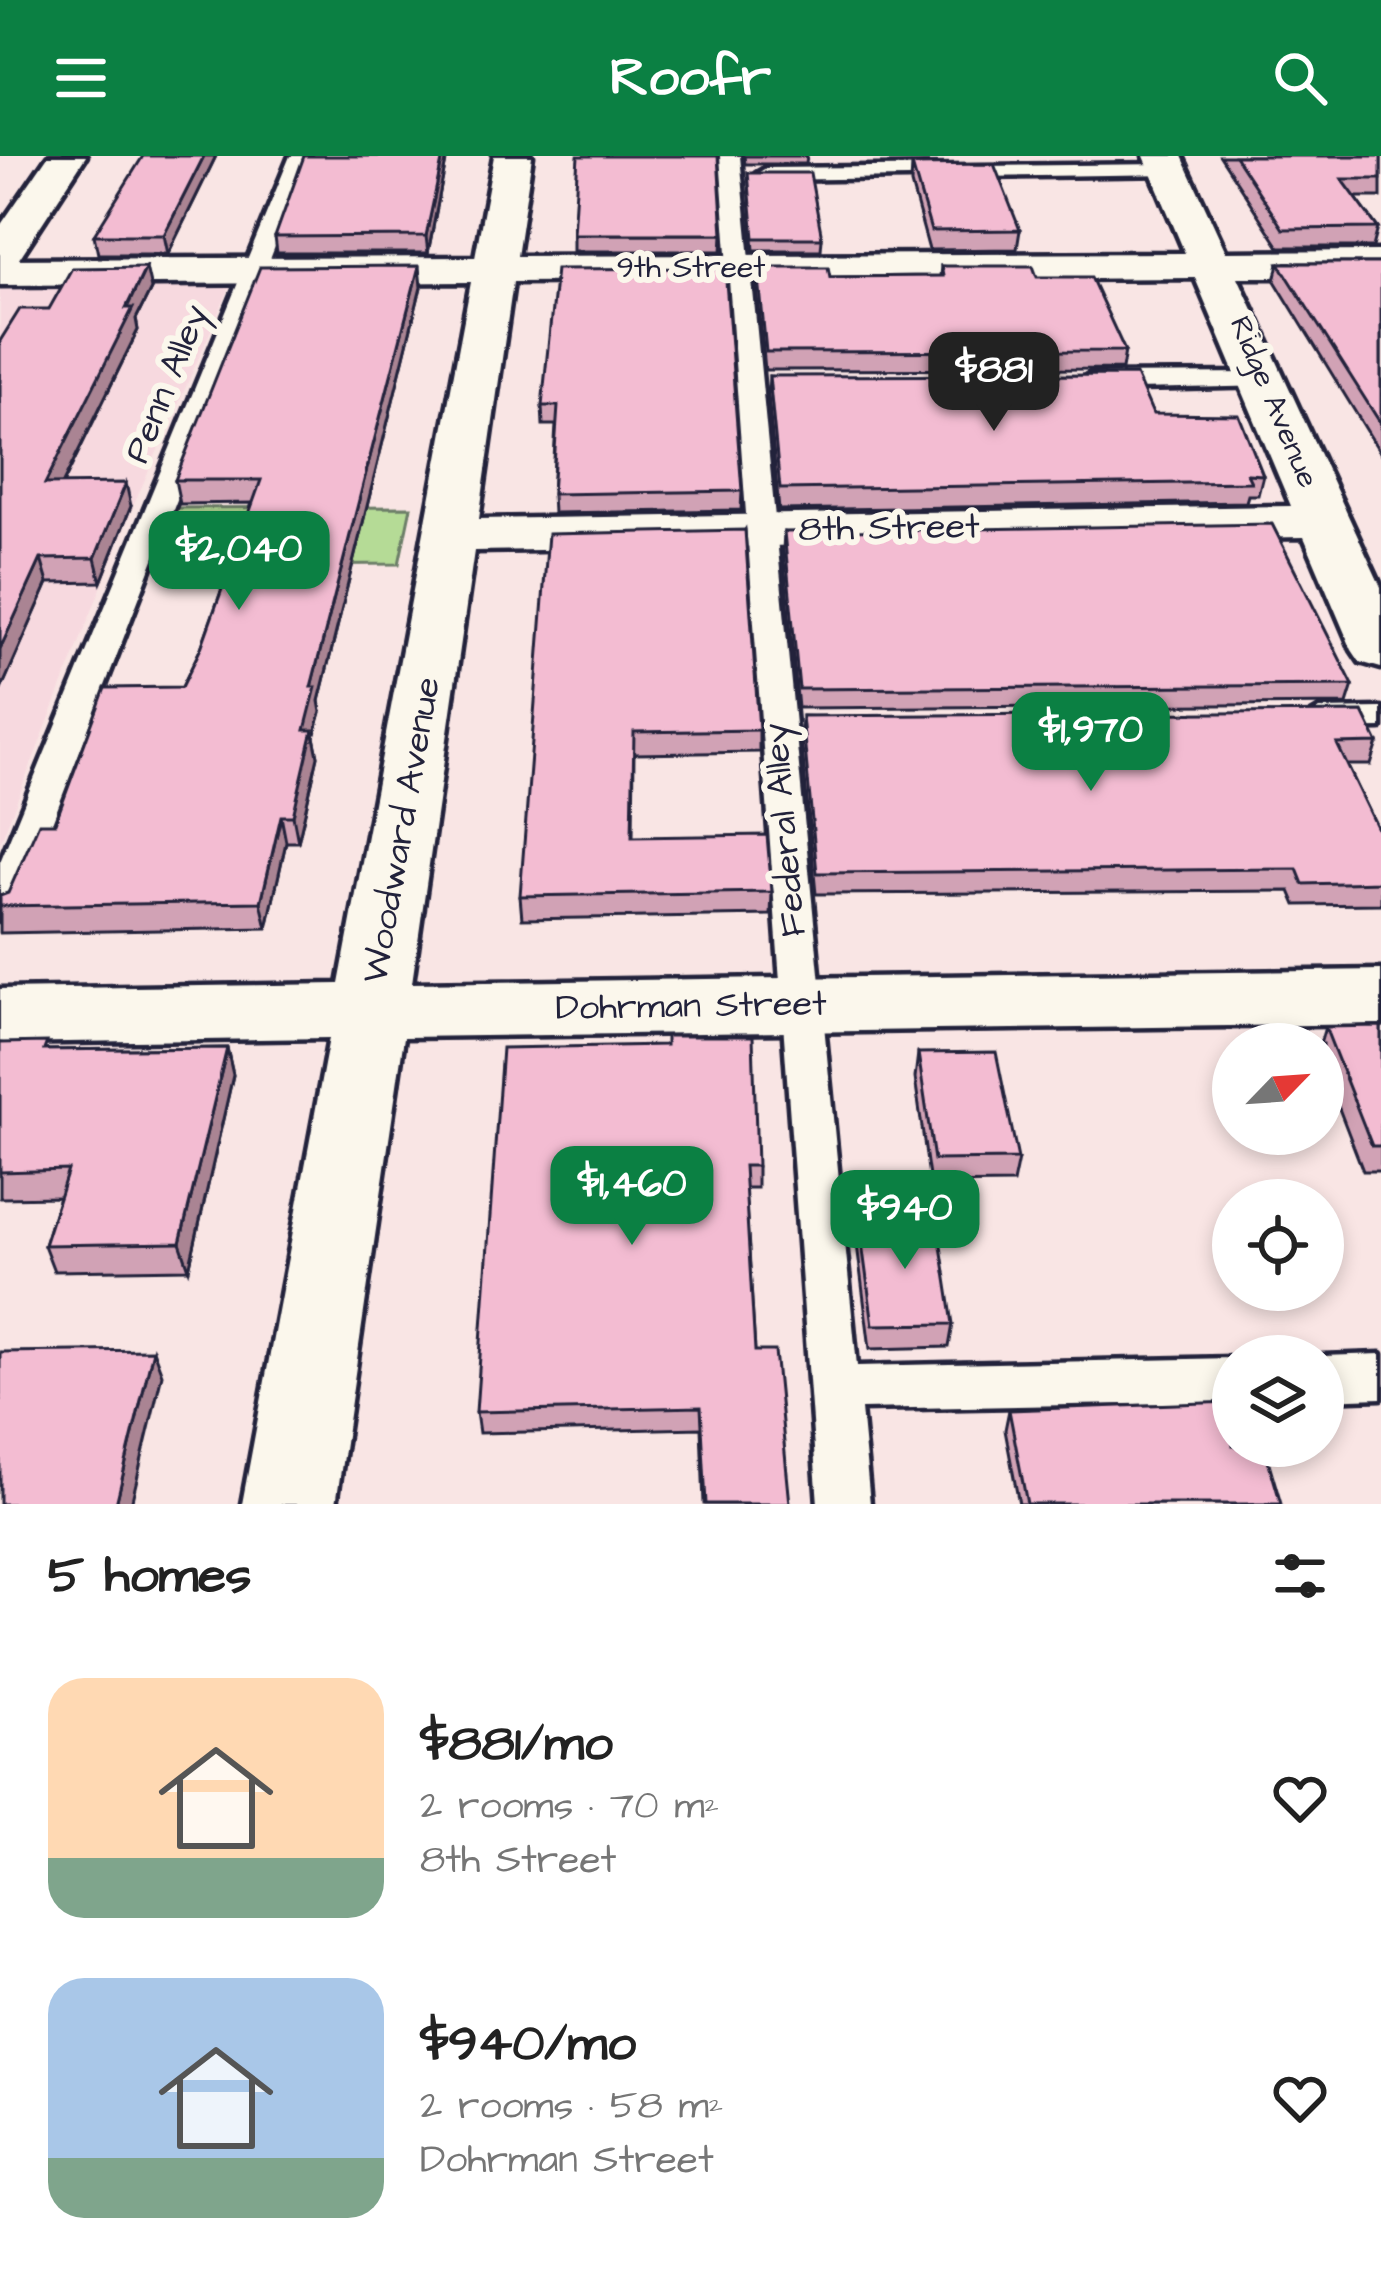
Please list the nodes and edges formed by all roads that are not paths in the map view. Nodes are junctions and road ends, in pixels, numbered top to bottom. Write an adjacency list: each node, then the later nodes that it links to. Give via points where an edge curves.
1 (67, 156): 6 (street)
2 (300, 156): 11 (lane, Penn Alley)
3 (513, 156): 10 (street, Woodward Avenue)
4 (1166, 163): 5 (lane); 8 (street, Ridge Avenue)
5 (731, 165): 9 (lane, Federal Alley)
6 (0, 256)
7 (1381, 264): 8 (street, 9th Street)
8 (1215, 265): 9 (street, 9th Street); 13 (street, Ridge Avenue)
9 (741, 268): 10 (street, 9th Street); 16 (lane, Federal Alley, via 762,383)
10 (499, 269): 11 (street, 9th Street); 17 (street, Woodward Avenue)
11 (254, 271): 12 (street, 9th Street); 23 (lane, Penn Alley)
12 (0, 272)
13 (1264, 381): 14 (lane); 15 (street, Ridge Avenue)
14 (1054, 382)
15 (1325, 521): 16 (street, 8th Street); 18 (street, Ridge Avenue)
16 (761, 531): 17 (street, 8th Street); 22 (lane, Federal Alley)
17 (454, 536): 26 (street, Woodward Avenue)
18 (1381, 650)
19 (1381, 718): 20 (lane)
20 (1288, 719)
21 (823, 722): 22 (lane)
22 (776, 723): 25 (lane, Federal Alley)
23 (0, 908)
24 (1381, 997): 25 (street, Dohrman Street)
25 (799, 1005): 26 (street, Dohrman Street); 31 (lane, Federal Alley)
26 (371, 1011): 27 (street, Dohrman Street); 32 (street, Woodward Avenue)
27 (0, 1016)
28 (1381, 1376): 29 (lane)
29 (1344, 1377)
30 (1212, 1380): 31 (lane)
31 (833, 1388): 33 (lane, Federal Alley)
32 (289, 1504)
33 (844, 1504)

